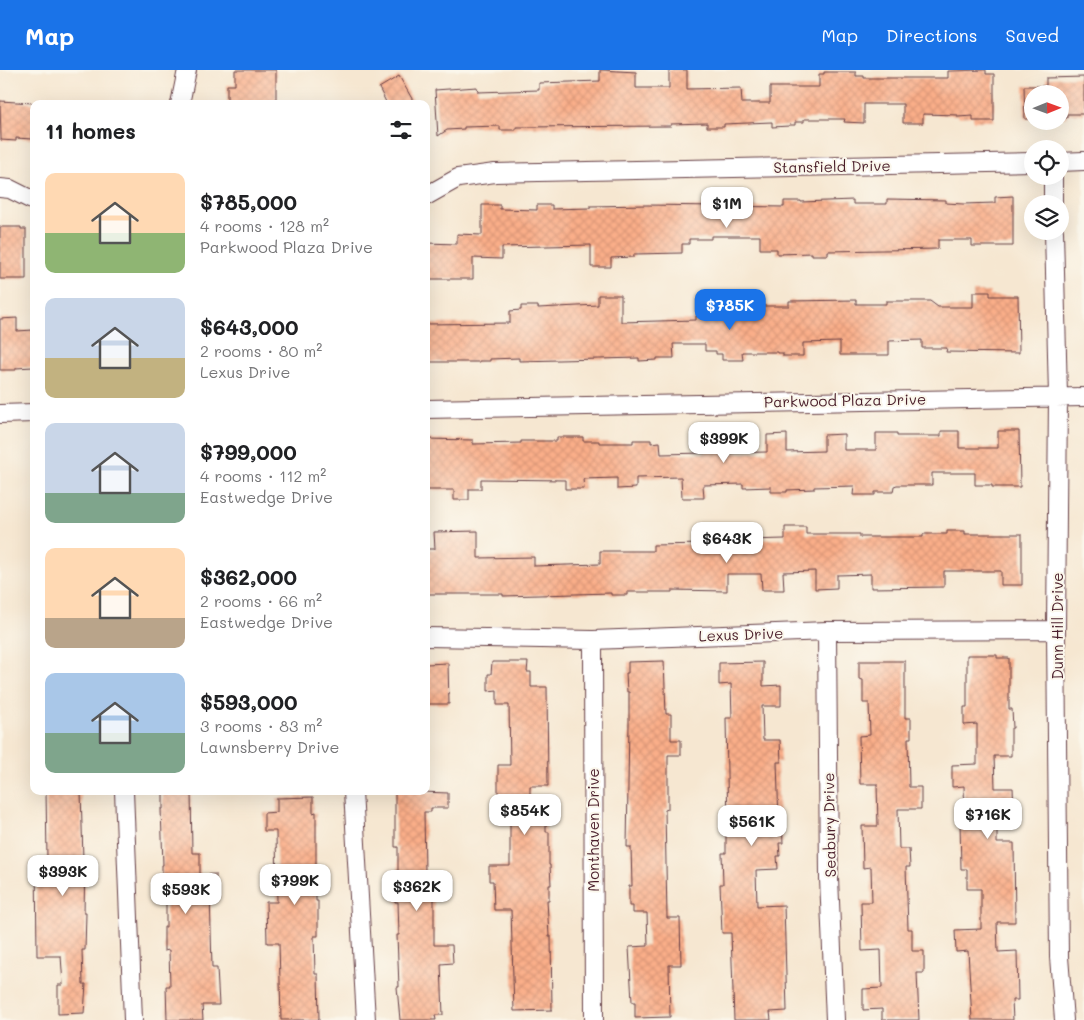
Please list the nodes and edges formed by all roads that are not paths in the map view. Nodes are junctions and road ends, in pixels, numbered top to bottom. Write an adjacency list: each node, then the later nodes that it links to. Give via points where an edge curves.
1 (187, 70): 2 (street)
2 (181, 100)
3 (1024, 162): 7 (street, Stansfield Drive, via 495,173 458,178)
4 (1069, 162): 5 (street)
5 (1084, 162)
6 (0, 188): 8 (street)
7 (430, 194)
8 (30, 198)
9 (1054, 240): 10 (street, Dunn Hill Drive)
10 (1058, 396): 11 (street, Parkwood Plaza Drive); 12 (street, Parkwood Plaza Drive); 15 (street, Dunn Hill Drive)
11 (1084, 396)
12 (430, 409)
13 (30, 413): 14 (street)
14 (0, 414)
15 (1056, 630): 16 (street, Lexus Drive); 25 (street, Dunn Hill Drive, via 1059,957)
16 (827, 631): 18 (street, Lexus Drive); 24 (street, Seabury Drive)
17 (430, 637): 18 (street, Lexus Drive)
18 (592, 640): 23 (street, Monthaven Drive)
19 (124, 795): 21 (street)
20 (353, 795): 22 (street)
21 (133, 1020)
22 (366, 1020)
23 (594, 1020)
24 (834, 1020)
25 (1064, 1020)

